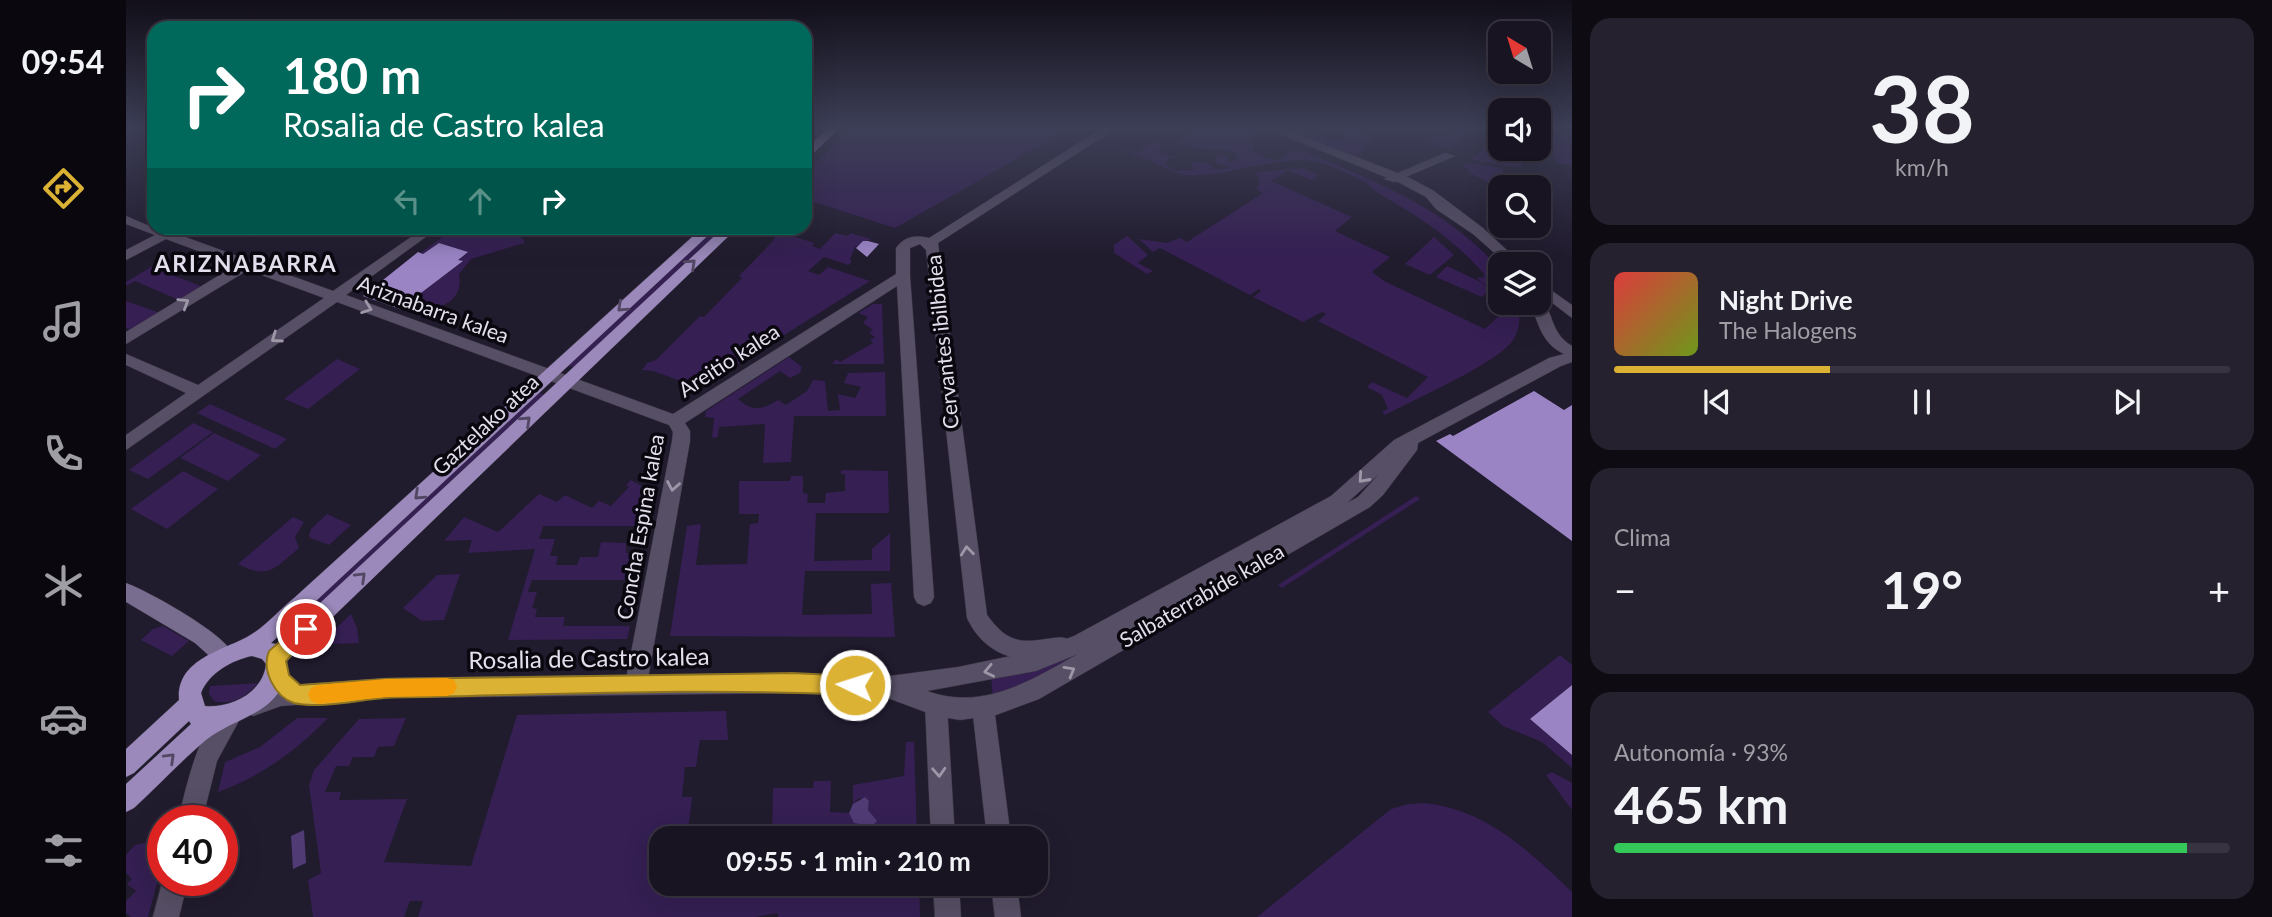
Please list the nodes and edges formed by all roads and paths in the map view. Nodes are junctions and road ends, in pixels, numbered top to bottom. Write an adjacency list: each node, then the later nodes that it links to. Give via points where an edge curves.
1 (1046, 170): 12 (street)
2 (1372, 170): 4 (street)
3 (1414, 170): 4 (street)
4 (1393, 178): 13 (street, via 1450,211)
5 (126, 220): 6 (street, Ariznabarra kalea)
6 (147, 225)
7 (164, 235): 14 (street)
8 (180, 235): 15 (street, Ariznabarra kalea)
9 (422, 235): 17 (street)
10 (701, 235): 25 (main road, Gaztelako atea, one-way to 25)
11 (723, 235): 26 (main road, Gaztelako atea, one-way to 11)
12 (936, 240)
13 (1502, 252)
14 (126, 256)
15 (247, 264): 17 (street, Ariznabarra kalea); 22 (street, one-way to 15)
16 (903, 276): 28 (street, Areitio kalea); 32 (street, Cervantes ibilbidea); 33 (street, Cervantes ibilbidea, one-way to 16, via 1013,651 996,641 976,618 932,245 922,240 905,245)
17 (336, 297): 25 (street, Ariznabarra kalea, one-way to 25); 27 (street, one-way to 27)
18 (1551, 297): 20 (street)
19 (1542, 315): 21 (street)
20 (1572, 316): 21 (street)
21 (1545, 322): 23 (street, via 1545,331)
22 (126, 339)
23 (1566, 355): 29 (street, Salbaterrabide kalea)
24 (126, 359): 27 (street)
25 (549, 375): 26 (street, Ariznabarra kalea); 34 (main road, Gaztelako atea, one-way to 34)
26 (568, 382): 28 (street, Areitio kalea); 36 (main road, Gaztelako atea, one-way to 26)
27 (198, 392): 30 (street)
28 (675, 421): 38 (street, Concha Espina kalea, one-way to 38, via 682,431 681,441)
29 (1416, 438): 33 (street, Salbaterrabide kalea, one-way to 33, via 1389,452 1337,501); 44 (street, Salbaterrabide kalea, one-way to 29, via 1031,692 1364,502)
30 (126, 443)
31 (126, 592): 35 (main road, via 202,636)
32 (924, 597)
33 (1082, 643): 37 (street, Salbaterrabide kalea, one-way to 37, via 1036,661)
34 (252, 646): 35 (main road); 36 (main road, via 271,651)
35 (223, 655): 41 (main road, via 195,682)
36 (276, 665): 40 (street, via 284,685); 43 (main road, via 266,692)
37 (958, 677): 39 (street, Rosalia de Castro kalea)
38 (636, 684): 39 (street, Rosalia de Castro kalea); 40 (street, Rosalia de Castro kalea, via 410,687)
39 (883, 687): 42 (street, Rosalia de Castro kalea)
40 (296, 694): 43 (street, Rosalia de Castro kalea)
41 (190, 705): 45 (main road, via 199,716); 46 (main road)
42 (936, 705): 44 (street, Rosalia de Castro kalea); 49 (street, one-way to 49)
43 (252, 706): 45 (main road)
44 (972, 708): 50 (street)
45 (223, 718): 47 (main road, one-way to 45, via 196,734); 48 (street, via 206,757)
46 (126, 765)
47 (126, 800)
48 (194, 805)
49 (942, 826)
50 (997, 826)
51 (171, 896): 54 (street)
52 (947, 896): 55 (street)
53 (1005, 896): 56 (street)
54 (166, 917)
55 (948, 917)
56 (1008, 917)

